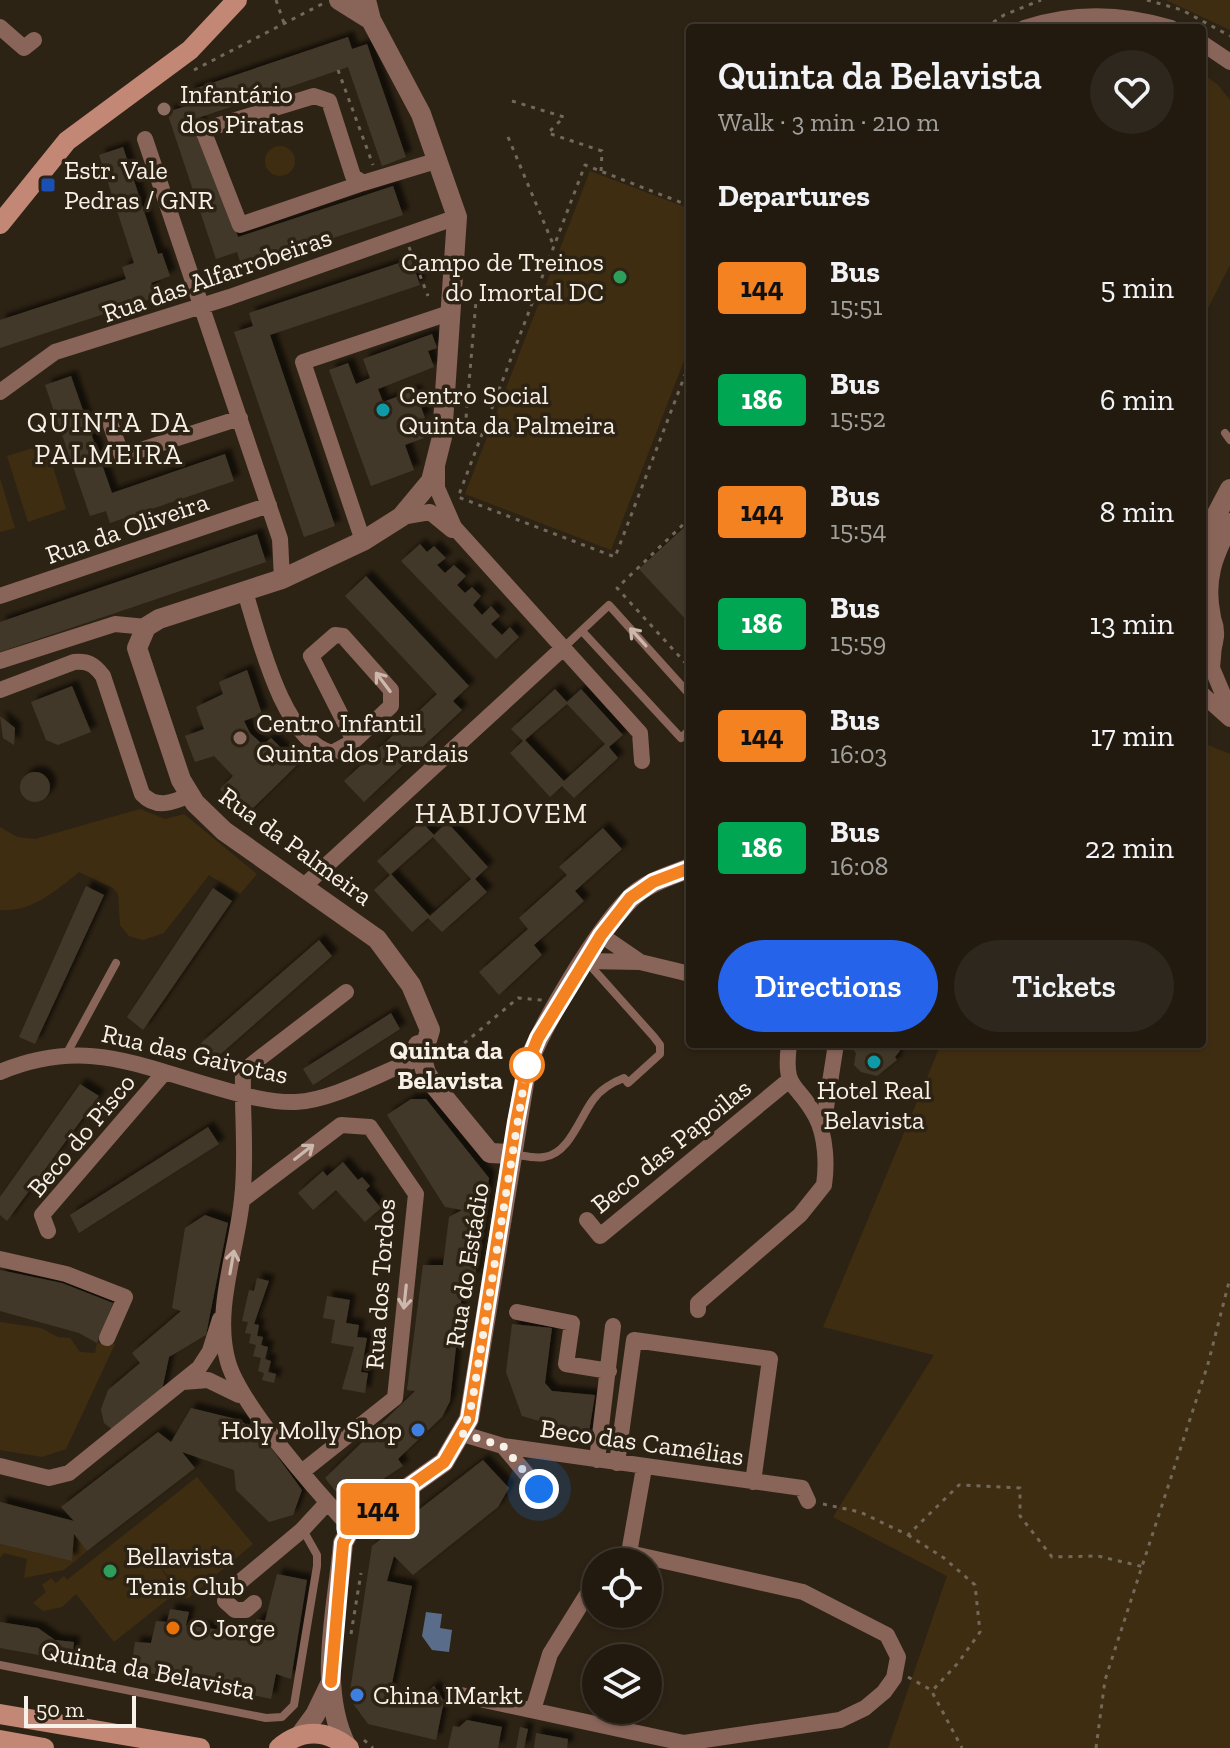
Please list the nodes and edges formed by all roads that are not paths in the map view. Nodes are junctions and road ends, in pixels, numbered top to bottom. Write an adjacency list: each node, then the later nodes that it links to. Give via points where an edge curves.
1 (237, 0): 5 (main road)
2 (252, 0): 5 (main road)
3 (339, 0): 4 (street)
4 (369, 10): 13 (street)
5 (218, 21): 16 (main road, via 190,50 67,141)
6 (1040, 24): 7 (street, via 1095,16)
7 (1154, 24)
8 (0, 27): 9 (street, via 24,48)
9 (34, 40)
10 (1206, 46): 11 (street)
11 (1230, 62)
12 (145, 139): 17 (street)
13 (439, 160): 14 (street); 15 (street)
14 (363, 183): 14 (street, via 240,225 203,130 314,96 329,101 353,176)
15 (457, 217): 17 (street, Rua das Alfarrobeiras); 18 (street)
16 (0, 224)
17 (203, 305): 19 (street, Rua das Alfarrobeiras, via 55,352); 20 (street)
18 (452, 312): 22 (street); 28 (street, via 303,362)
19 (0, 392)
20 (240, 418): 21 (street, via 122,456); 24 (street)
21 (110, 423)
22 (437, 461): 25 (street, via 427,488); 30 (street, via 437,488 454,527)
23 (1230, 489): 29 (street)
24 (269, 505): 27 (street); 34 (street, Rua da Oliveira)
25 (401, 517): 28 (street); 30 (street, via 430,512)
26 (1230, 523): 29 (street)
27 (280, 539): 31 (street); 32 (street)
28 (363, 541): 31 (street)
29 (1215, 546): 35 (street)
30 (473, 550): 39 (street)
31 (303, 571): 32 (street)
32 (282, 579): 33 (street)
33 (245, 592): 36 (street); 48 (street, via 298,729 316,749 332,753)
34 (0, 596)
35 (1206, 612): 38 (street)
36 (146, 627): 41 (street, via 115,624); 50 (street, Rua da Palmeira, via 137,648 139,661)
37 (582, 631): 39 (lane); 43 (lane, one-way to 37, via 609,605); 47 (lane, via 681,738)
38 (1214, 643): 40 (street); 45 (street, via 1212,668)
39 (562, 649): 49 (street, via 640,733); 52 (street)
40 (1206, 656)
41 (0, 661)
42 (0, 690): 50 (street, via 74,662 96,666 142,794 160,804)
43 (686, 691)
44 (1206, 698): 46 (street)
45 (1230, 711)
46 (1230, 719)
47 (686, 733)
48 (354, 741): 48 (street, one-way to 48, via 391,706 391,690 343,636 335,635 311,656)
49 (642, 761)
50 (190, 795): 52 (street, Rua da Palmeira, via 224,831)
51 (686, 870): 53 (street, Rua do Estádio, via 630,898)
52 (304, 886): 62 (street, Rua da Palmeira, via 377,939 395,960 420,1007 417,1043)
53 (601, 935): 54 (street, Rua do Estádio); 55 (street)
54 (586, 961): 55 (street); 68 (street, Rua do Estádio, via 527,1065); 68 (lane, via 654,1037 660,1054 628,1083 624,1078 613,1082 593,1100 583,1122 557,1151 545,1158)
55 (640, 962): 57 (street)
56 (116, 963): 61 (lane)
57 (686, 973)
58 (346, 992): 66 (street, via 251,1065 243,1076)
59 (789, 1048): 65 (street)
60 (835, 1048): 67 (street)
61 (67, 1053): 63 (street, Rua das Gaivotas); 64 (street, Rua das Gaivotas, via 105,1056)
62 (423, 1060): 66 (street, Rua das Gaivotas, via 297,1102); 68 (street, Rua da Palmeira, via 434,1085 490,1153)
63 (0, 1072)
64 (164, 1073): 66 (street, Rua das Gaivotas); 71 (street, Beco do Pisco, via 42,1215)
65 (788, 1081): 67 (street); 70 (street, Beco das Papoilas, via 600,1236)
66 (243, 1095): 69 (street)
67 (822, 1134): 74 (street, via 826,1173 814,1201 698,1303)
68 (511, 1154): 81 (street, Rua do Estádio)
69 (242, 1200): 73 (street, one-way to 69); 87 (street, Rua dos Tordos, one-way to 87, via 341,1125 370,1127 416,1194 395,1398)
70 (587, 1220)
71 (48, 1231)
72 (0, 1259): 77 (street, via 66,1274 125,1297)
73 (225, 1307): 79 (street, via 210,1351); 80 (street, via 227,1359)
74 (698, 1310)
75 (517, 1312): 78 (street, via 572,1323 566,1364)
76 (613, 1326): 78 (street)
77 (107, 1338)
78 (609, 1371): 83 (street)
79 (182, 1383): 80 (street, via 208,1380); 85 (street, via 69,1473 49,1478)
80 (246, 1400): 87 (street)
81 (463, 1434): 82 (street, Beco das Camélias); 92 (street, Rua do Estádio, via 444,1462)
82 (503, 1446): 83 (street, Beco das Camélias); 89 (street)
83 (597, 1460): 84 (street, Beco das Camélias)
84 (617, 1463): 86 (street, Beco das Camélias); 88 (street, via 634,1340 649,1342 770,1359)
85 (0, 1466)
86 (644, 1468): 88 (street, Beco das Camélias); 94 (street)
87 (303, 1471): 91 (street)
88 (753, 1482): 90 (street, Beco das Camélias, via 802,1488)
89 (539, 1489)
90 (808, 1501)
91 (327, 1503): 92 (street); 93 (street)
92 (351, 1528): 99 (street, via 343,1543)
93 (302, 1530): 96 (street, via 238,1582 225,1601 235,1610); 98 (lane, Quinta da Belavista, via 317,1555 317,1566 294,1705 282,1717)
94 (630, 1548)
95 (662, 1560): 101 (street, via 827,1602 887,1635 898,1657 896,1673 865,1708 840,1720 715,1741 684,1743)
96 (254, 1603)
97 (582, 1603): 101 (street, via 550,1654)
98 (0, 1665)
99 (331, 1682): 103 (street); 105 (street, via 336,1725)
100 (461, 1695): 101 (street)
101 (533, 1710)
102 (0, 1714): 107 (main road)
103 (301, 1734): 105 (main road, via 319,1733); 108 (main road)
104 (0, 1740): 106 (main road)
105 (352, 1743)
106 (44, 1748)
107 (200, 1748)
108 (278, 1748)

